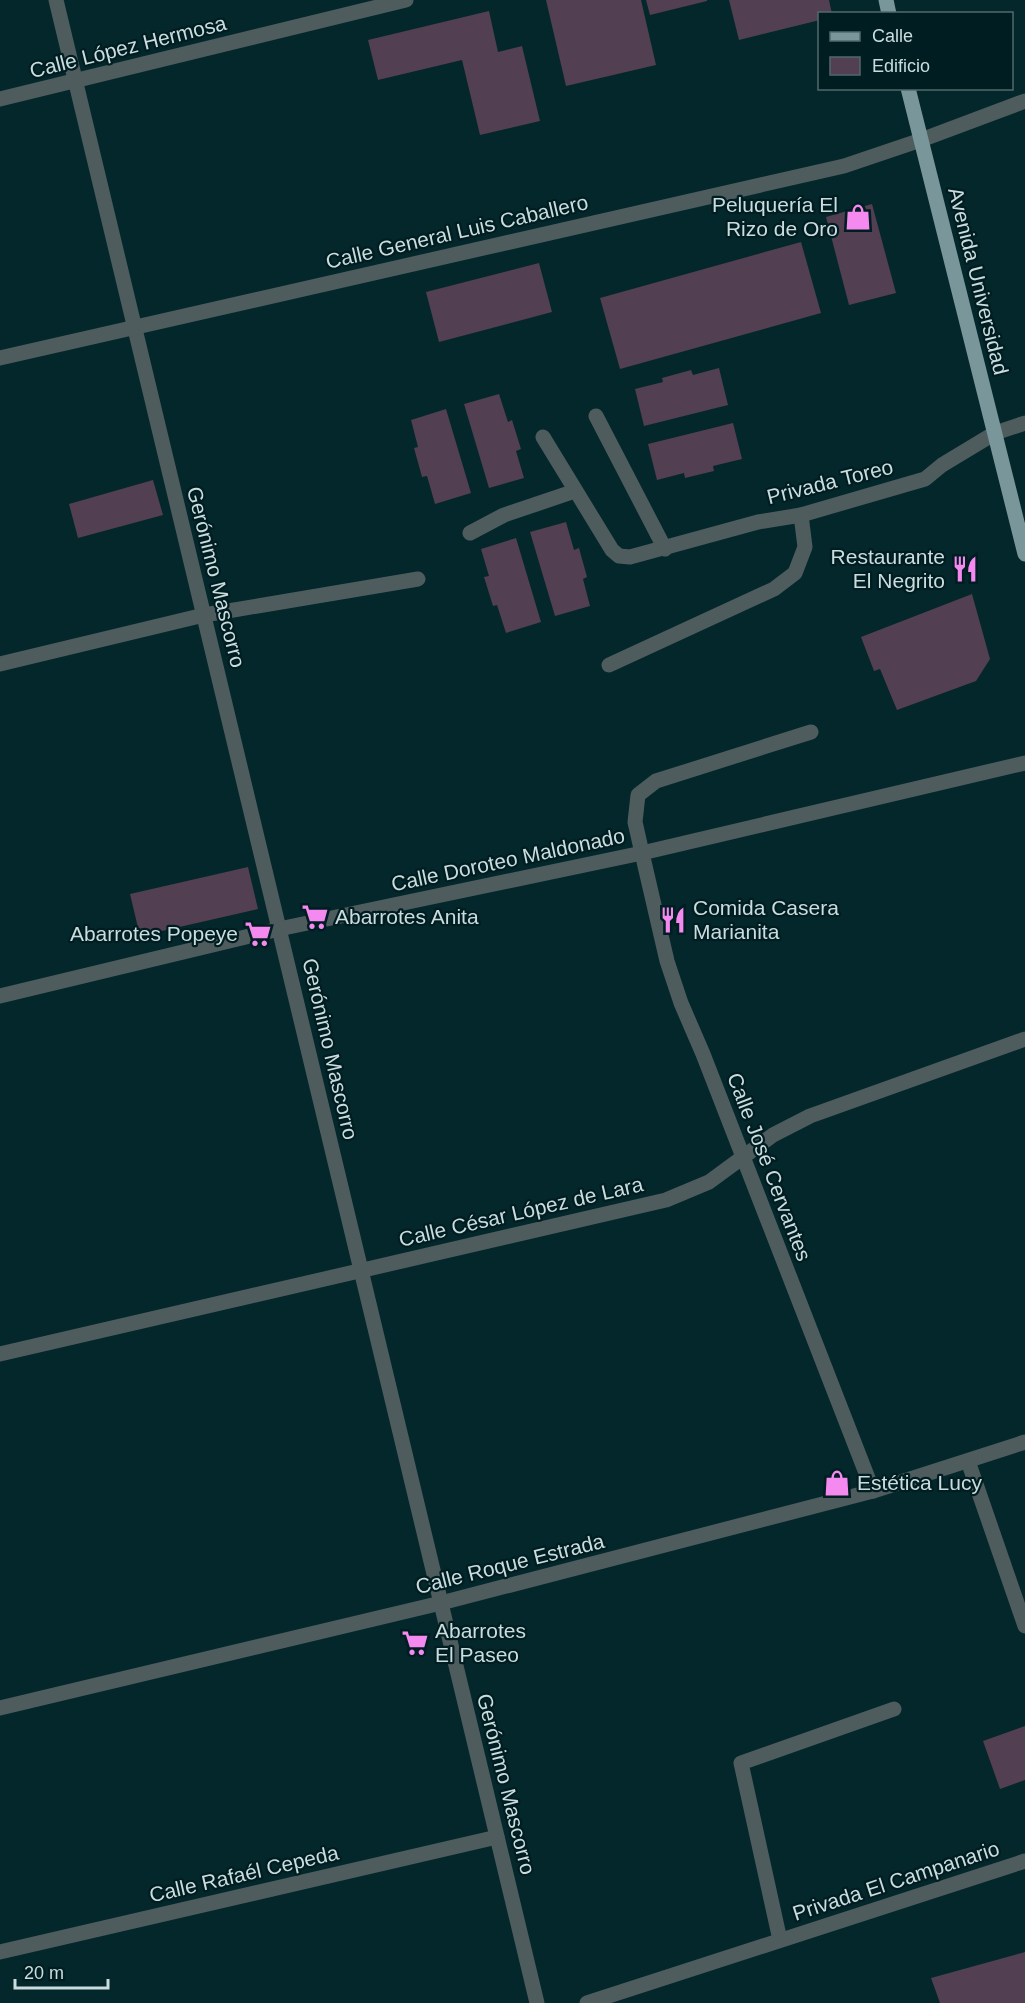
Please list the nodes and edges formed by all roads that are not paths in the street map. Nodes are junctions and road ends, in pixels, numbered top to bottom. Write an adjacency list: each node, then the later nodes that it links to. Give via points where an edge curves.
1 (56, 0): 3 (street, Gerónimo Mascorro)
2 (406, 0): 3 (street, Calle López Hermosa)
3 (76, 82): 5 (street, Calle López Hermosa); 8 (street, Gerónimo Mascorro)
4 (908, 90): 7 (main road, Avenida Universidad)
5 (0, 99)
6 (1025, 101): 7 (street, Calle General Luis Caballero)
7 (921, 140): 8 (street, Calle General Luis Caballero, via 844,166); 12 (main road, Avenida Universidad)
8 (135, 327): 9 (street, Calle General Luis Caballero); 20 (street, Gerónimo Mascorro)
9 (0, 358)
10 (596, 416): 17 (street)
11 (1025, 423): 12 (street, Privada Toreo)
12 (995, 433): 15 (street, Privada Toreo, via 925,479); 18 (main road, Avenida Universidad)
13 (543, 437): 14 (street, Privada Toreo)
14 (575, 490): 16 (street, via 504,515); 17 (street, Privada Toreo, via 619,556)
15 (801, 515): 17 (street, Privada Toreo, via 758,522); 22 (street, via 805,547 795,573 774,589)
16 (470, 533)
17 (665, 549)
18 (1025, 554)
19 (418, 579): 20 (street)
20 (204, 615): 21 (street); 26 (street, Gerónimo Mascorro)
21 (0, 664)
22 (609, 665)
23 (811, 732): 25 (street, Calle José Cervantes, via 656,781 638,795 635,822)
24 (1025, 763): 25 (street, Calle Doroteo Maldonado)
25 (642, 853): 26 (street, Calle Doroteo Maldonado); 29 (street, Calle José Cervantes, via 677,993)
26 (279, 929): 27 (street, Calle Doroteo Maldonado); 30 (street, Gerónimo Mascorro)
27 (0, 996)
28 (1025, 1039): 29 (street, Calle César López de Lara, via 810,1116 773,1135)
29 (742, 1158): 30 (street, Calle César López de Lara, via 709,1182 666,1200); 34 (street, Calle José Cervantes)
30 (361, 1271): 31 (street, Calle César López de Lara); 36 (street, Gerónimo Mascorro)
31 (0, 1354)
32 (1025, 1442): 33 (street, Calle Roque Estrada)
33 (968, 1461): 34 (street, Calle Roque Estrada); 35 (street)
34 (873, 1491): 36 (street, Calle Roque Estrada)
35 (1020, 1597): 37 (street)
36 (441, 1603): 38 (street, Calle Roque Estrada); 40 (street, Gerónimo Mascorro)
37 (1025, 1626)
38 (0, 1708)
39 (894, 1708): 42 (street, Privada El Campanario, via 741,1762)
40 (497, 1837): 43 (street, Calle Rafaél Cepeda); 44 (street, Gerónimo Mascorro)
41 (1025, 1861): 42 (street, Privada El Campanario)
42 (780, 1940): 45 (street, Privada El Campanario)
43 (0, 1952)
44 (537, 2003)
45 (587, 2003)

